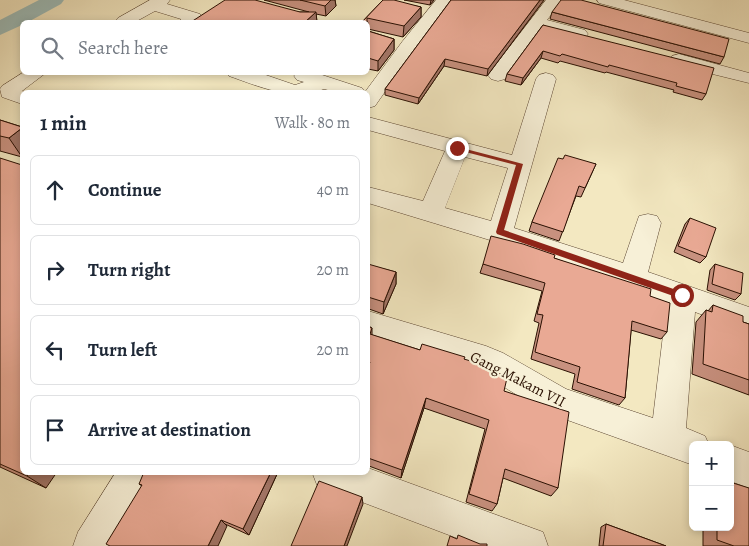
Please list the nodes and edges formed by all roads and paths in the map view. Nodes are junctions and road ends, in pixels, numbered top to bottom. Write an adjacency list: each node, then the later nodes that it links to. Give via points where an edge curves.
1 (554, 0): 7 (street)
2 (606, 0): 9 (street)
3 (157, 2): 5 (street); 6 (street, via 194,18)
4 (432, 7): 20 (street, via 400,44)
5 (131, 20)
6 (191, 20)
7 (537, 23): 8 (street); 13 (street)
8 (594, 38)
9 (749, 38)
10 (661, 55): 16 (street)
11 (33, 75): 21 (street, via 8,90)
12 (245, 75): 17 (street)
13 (498, 75)
14 (306, 77): 18 (street, via 306,89); 19 (street)
15 (546, 79): 24 (street)
16 (748, 79)
17 (291, 90)
18 (300, 90)
19 (344, 90)
20 (370, 90)
21 (20, 97)
22 (370, 124): 23 (street)
23 (457, 148): 24 (street); 26 (street)
24 (519, 164): 28 (street)
25 (370, 196): 26 (street)
26 (431, 211): 28 (street)
27 (648, 223): 29 (street)
28 (500, 232): 29 (street)
29 (633, 277): 30 (street)
30 (682, 295): 31 (street); 33 (street)
31 (749, 320)
32 (370, 325): 33 (street, Gang Makam VII, via 476,356 557,401)
33 (680, 444)
34 (734, 464): 35 (street)
35 (749, 470)
36 (135, 475): 38 (street)
37 (338, 475): 39 (street)
38 (92, 546)
39 (529, 546)

